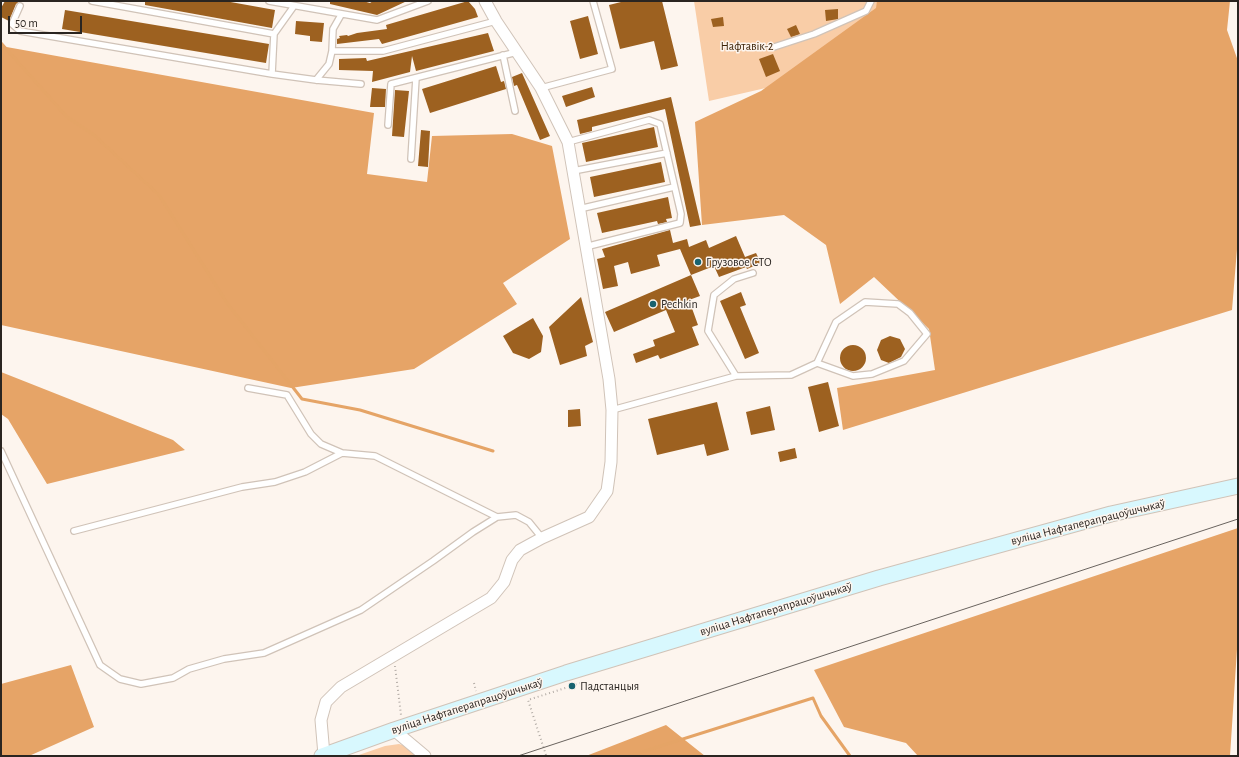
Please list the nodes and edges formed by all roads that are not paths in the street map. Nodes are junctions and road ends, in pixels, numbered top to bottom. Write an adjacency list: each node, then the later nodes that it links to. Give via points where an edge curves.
1 (92, 1): 11 (lane)
2 (269, 1): 8 (lane)
3 (428, 1): 9 (lane, via 377,20)
4 (485, 1): 10 (street)
5 (593, 1): 20 (lane, via 612,69)
6 (871, 1): 12 (lane, via 866,11 814,34)
7 (20, 6): 16 (lane, via 12,24 20,31)
8 (294, 6): 9 (lane); 11 (lane)
9 (341, 15): 13 (lane, via 333,29)
10 (496, 21): 13 (lane, via 383,51); 14 (street)
11 (274, 34): 16 (lane)
12 (774, 47)
13 (332, 51): 18 (lane, via 330,64)
14 (517, 52): 15 (lane); 20 (street)
15 (503, 55): 17 (lane); 21 (lane)
16 (272, 74): 18 (lane)
17 (416, 78): 22 (lane, via 391,84); 25 (lane)
18 (316, 80): 19 (lane)
19 (361, 84)
20 (541, 88): 23 (street)
21 (515, 111)
22 (388, 125)
23 (568, 142): 24 (lane, via 649,120 660,124); 26 (street)
24 (667, 153): 26 (lane); 27 (lane)
25 (411, 159)
26 (573, 171): 28 (street)
27 (674, 187): 28 (lane); 29 (lane, via 680,224)
28 (579, 209): 29 (street)
29 (585, 247): 34 (street, via 609,378)
30 (753, 273): 32 (lane, via 734,279 714,295 708,331)
31 (817, 363): 31 (lane, via 836,322 865,302 898,304 910,313 927,334 904,361 872,374 853,376); 32 (lane, via 791,375)
32 (736, 376): 34 (lane)
33 (248, 388): 36 (lane, via 287,395 311,434 321,444)
34 (612, 410): 40 (street, via 611,462 607,490 589,517)
35 (1, 450): 38 (lane, via 100,665 120,679 141,684 173,678 189,669 224,659 264,653 362,610)
36 (342, 453): 38 (lane, via 375,456); 39 (lane, via 305,472 275,482 242,487)
37 (1238, 486): 41 (main road, вуліца Нафтаперапрацоўшчыкаў, via 1111,514 879,578 566,673)
38 (497, 517): 40 (lane, via 516,516 529,522)
39 (74, 531)
40 (542, 538): 42 (street, via 520,550 512,560 504,582 491,598 341,687 326,702 321,720)
41 (398, 729): 42 (main road, вуліца Нафтаперапрацоўшчыкаў); 43 (street)
42 (323, 756)
43 (425, 756)

